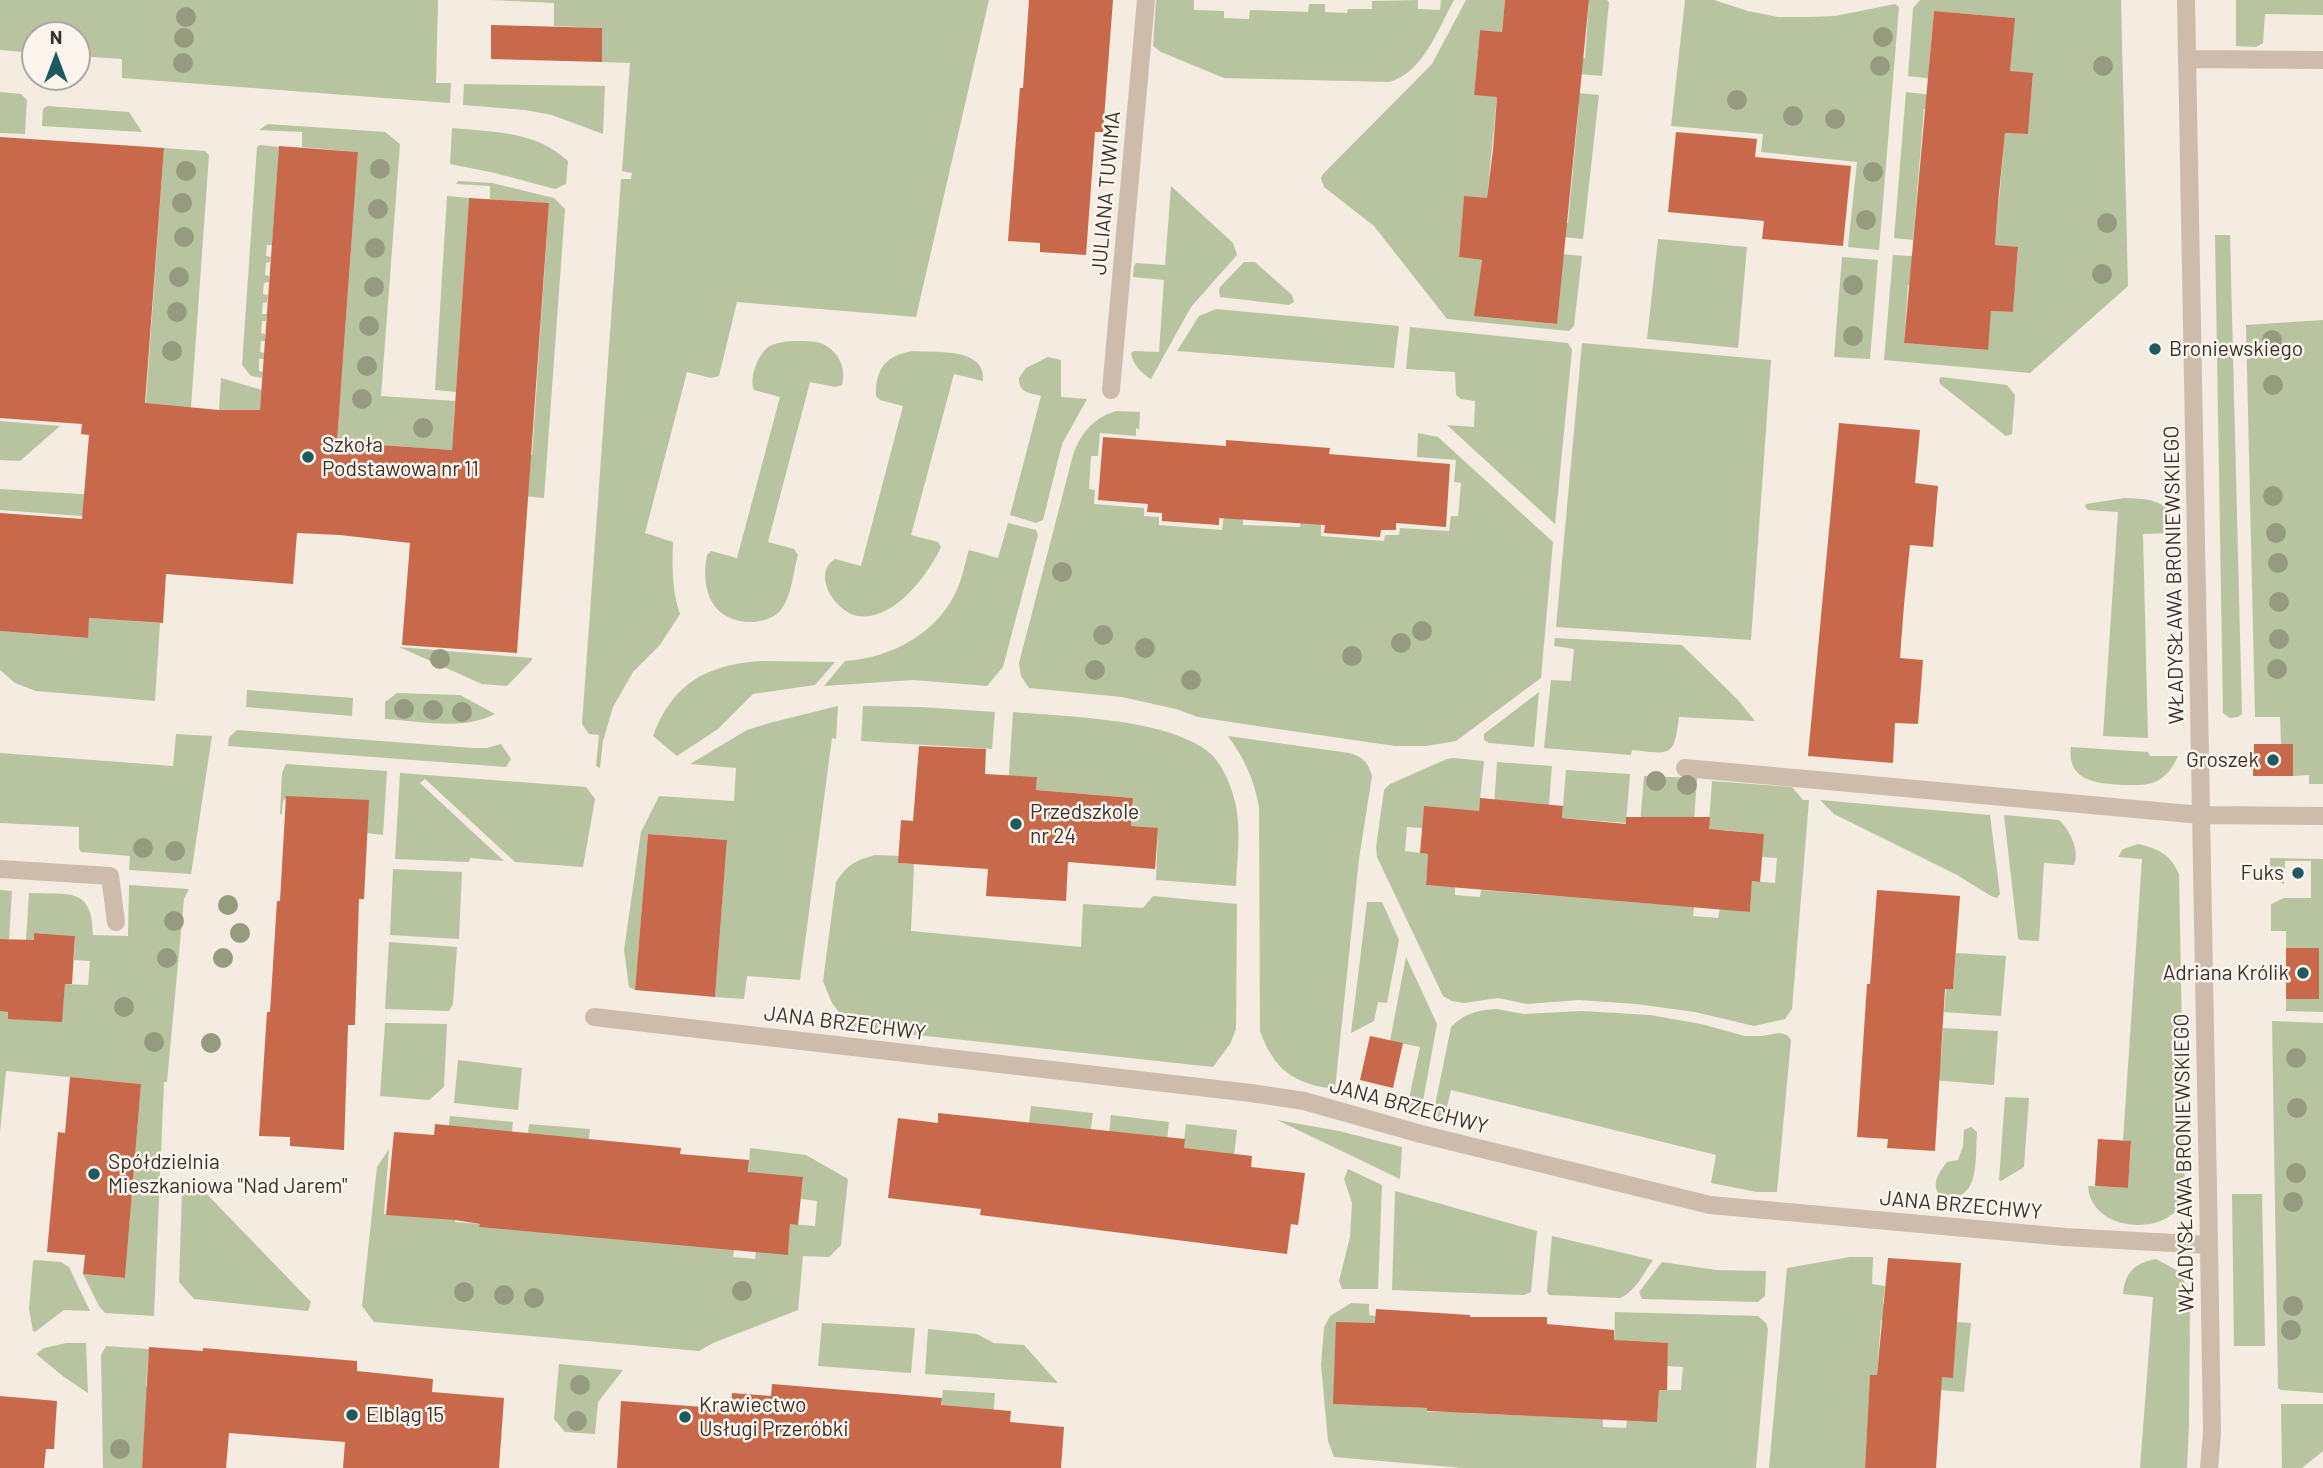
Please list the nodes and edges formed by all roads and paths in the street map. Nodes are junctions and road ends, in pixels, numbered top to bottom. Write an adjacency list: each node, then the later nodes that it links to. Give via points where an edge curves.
1 (1146, 0): 5 (street, JULIANA TUWIMA)
2 (2186, 0): 3 (street, WŁADYSŁAWA BRONIEWSKIEGO)
3 (2188, 59): 4 (street); 7 (street, WŁADYSŁAWA BRONIEWSKIEGO)
4 (2323, 60)
5 (1111, 390)
6 (1685, 768): 7 (street)
7 (2200, 815): 8 (street); 12 (street, WŁADYSŁAWA BRONIEWSKIEGO)
8 (2323, 816)
9 (0, 869): 10 (street, via 110,876)
10 (116, 922)
11 (594, 1017): 12 (street, JANA BRZECHWY, via 1291,1099 1710,1205)
12 (2209, 1245): 13 (street, WŁADYSŁAWA BRONIEWSKIEGO)
13 (2209, 1468)

